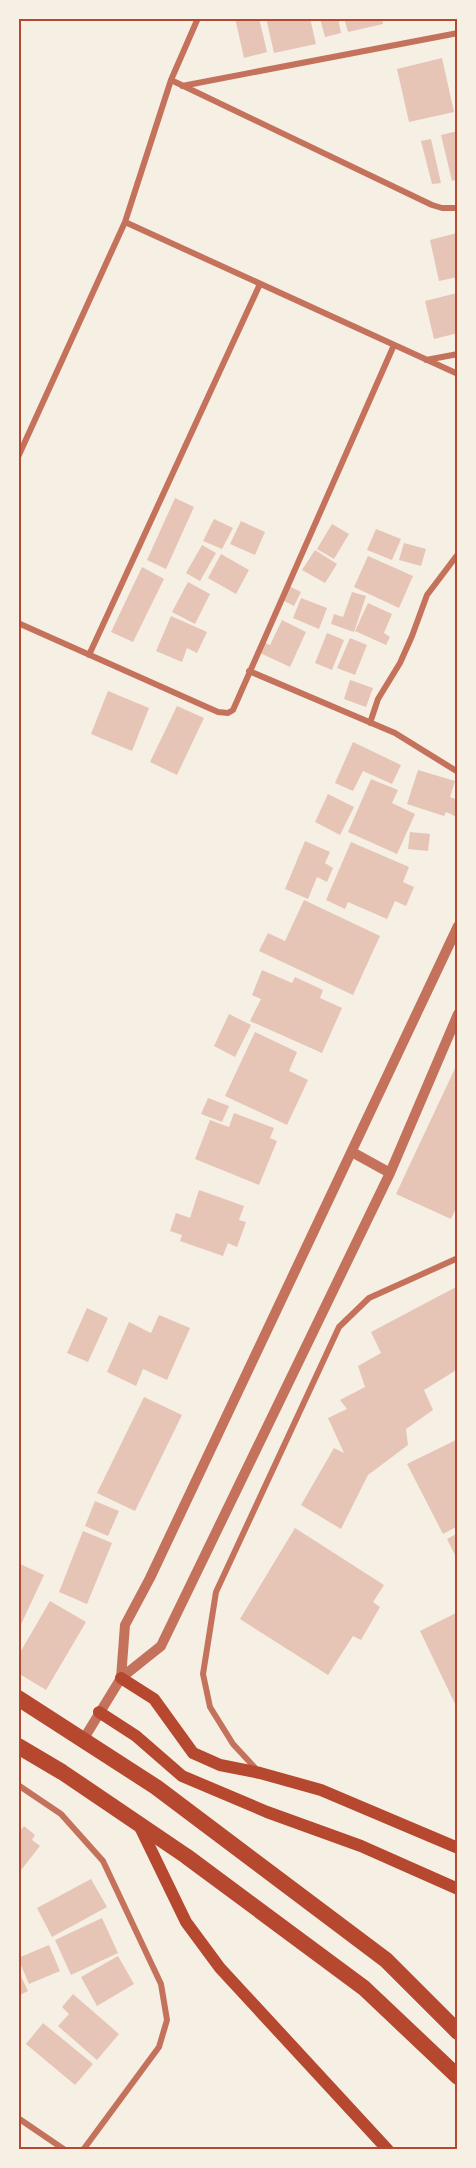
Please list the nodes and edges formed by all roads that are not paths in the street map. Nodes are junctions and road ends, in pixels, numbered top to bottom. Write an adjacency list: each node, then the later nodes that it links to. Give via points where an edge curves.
1 (198, 18): 3 (street)
2 (458, 33): 4 (street)
3 (171, 80): 4 (street); 6 (street)
4 (182, 86): 5 (street, via 432,205)
5 (458, 208)
6 (124, 222): 7 (street); 12 (street)
7 (260, 284): 8 (street); 15 (street)
8 (394, 345): 10 (street); 16 (street)
9 (458, 354): 10 (street)
10 (426, 360): 11 (street)
11 (458, 374)
12 (18, 457)
13 (457, 558): 17 (street, via 427,594 400,663 378,699)
14 (18, 623): 15 (street)
15 (89, 655): 16 (street, via 222,713 233,710)
16 (249, 671): 17 (street)
17 (370, 723): 18 (street)
18 (458, 772)
19 (458, 926): 21 (street)
20 (458, 1014): 22 (street)
21 (352, 1152): 22 (street); 24 (street, via 125,1625)
22 (390, 1173): 24 (street, via 161,1646)
23 (458, 1258): 29 (street, via 369,1299 339,1327 216,1592 203,1674 210,1707 233,1744)
24 (121, 1678): 26 (street); 29 (main road, via 154,1699 192,1753 220,1765)
25 (18, 1698): 27 (highway)
26 (99, 1712): 27 (street); 33 (main road, via 136,1736 182,1776 361,1846)
27 (83, 1740): 34 (highway, via 156,1787 386,1960)
28 (18, 1746): 31 (highway)
29 (260, 1773): 32 (main road, via 321,1790)
30 (18, 1785): 38 (street, via 61,1814 103,1861 161,1984 166,2020 159,2047)
31 (138, 1824): 35 (highway, via 364,1988); 39 (main road, via 186,1922 220,1968)
32 (458, 1848)
33 (458, 1889)
34 (458, 2032)
35 (458, 2077)
36 (18, 2118): 37 (street)
37 (65, 2150)
38 (83, 2150)
39 (388, 2150)

